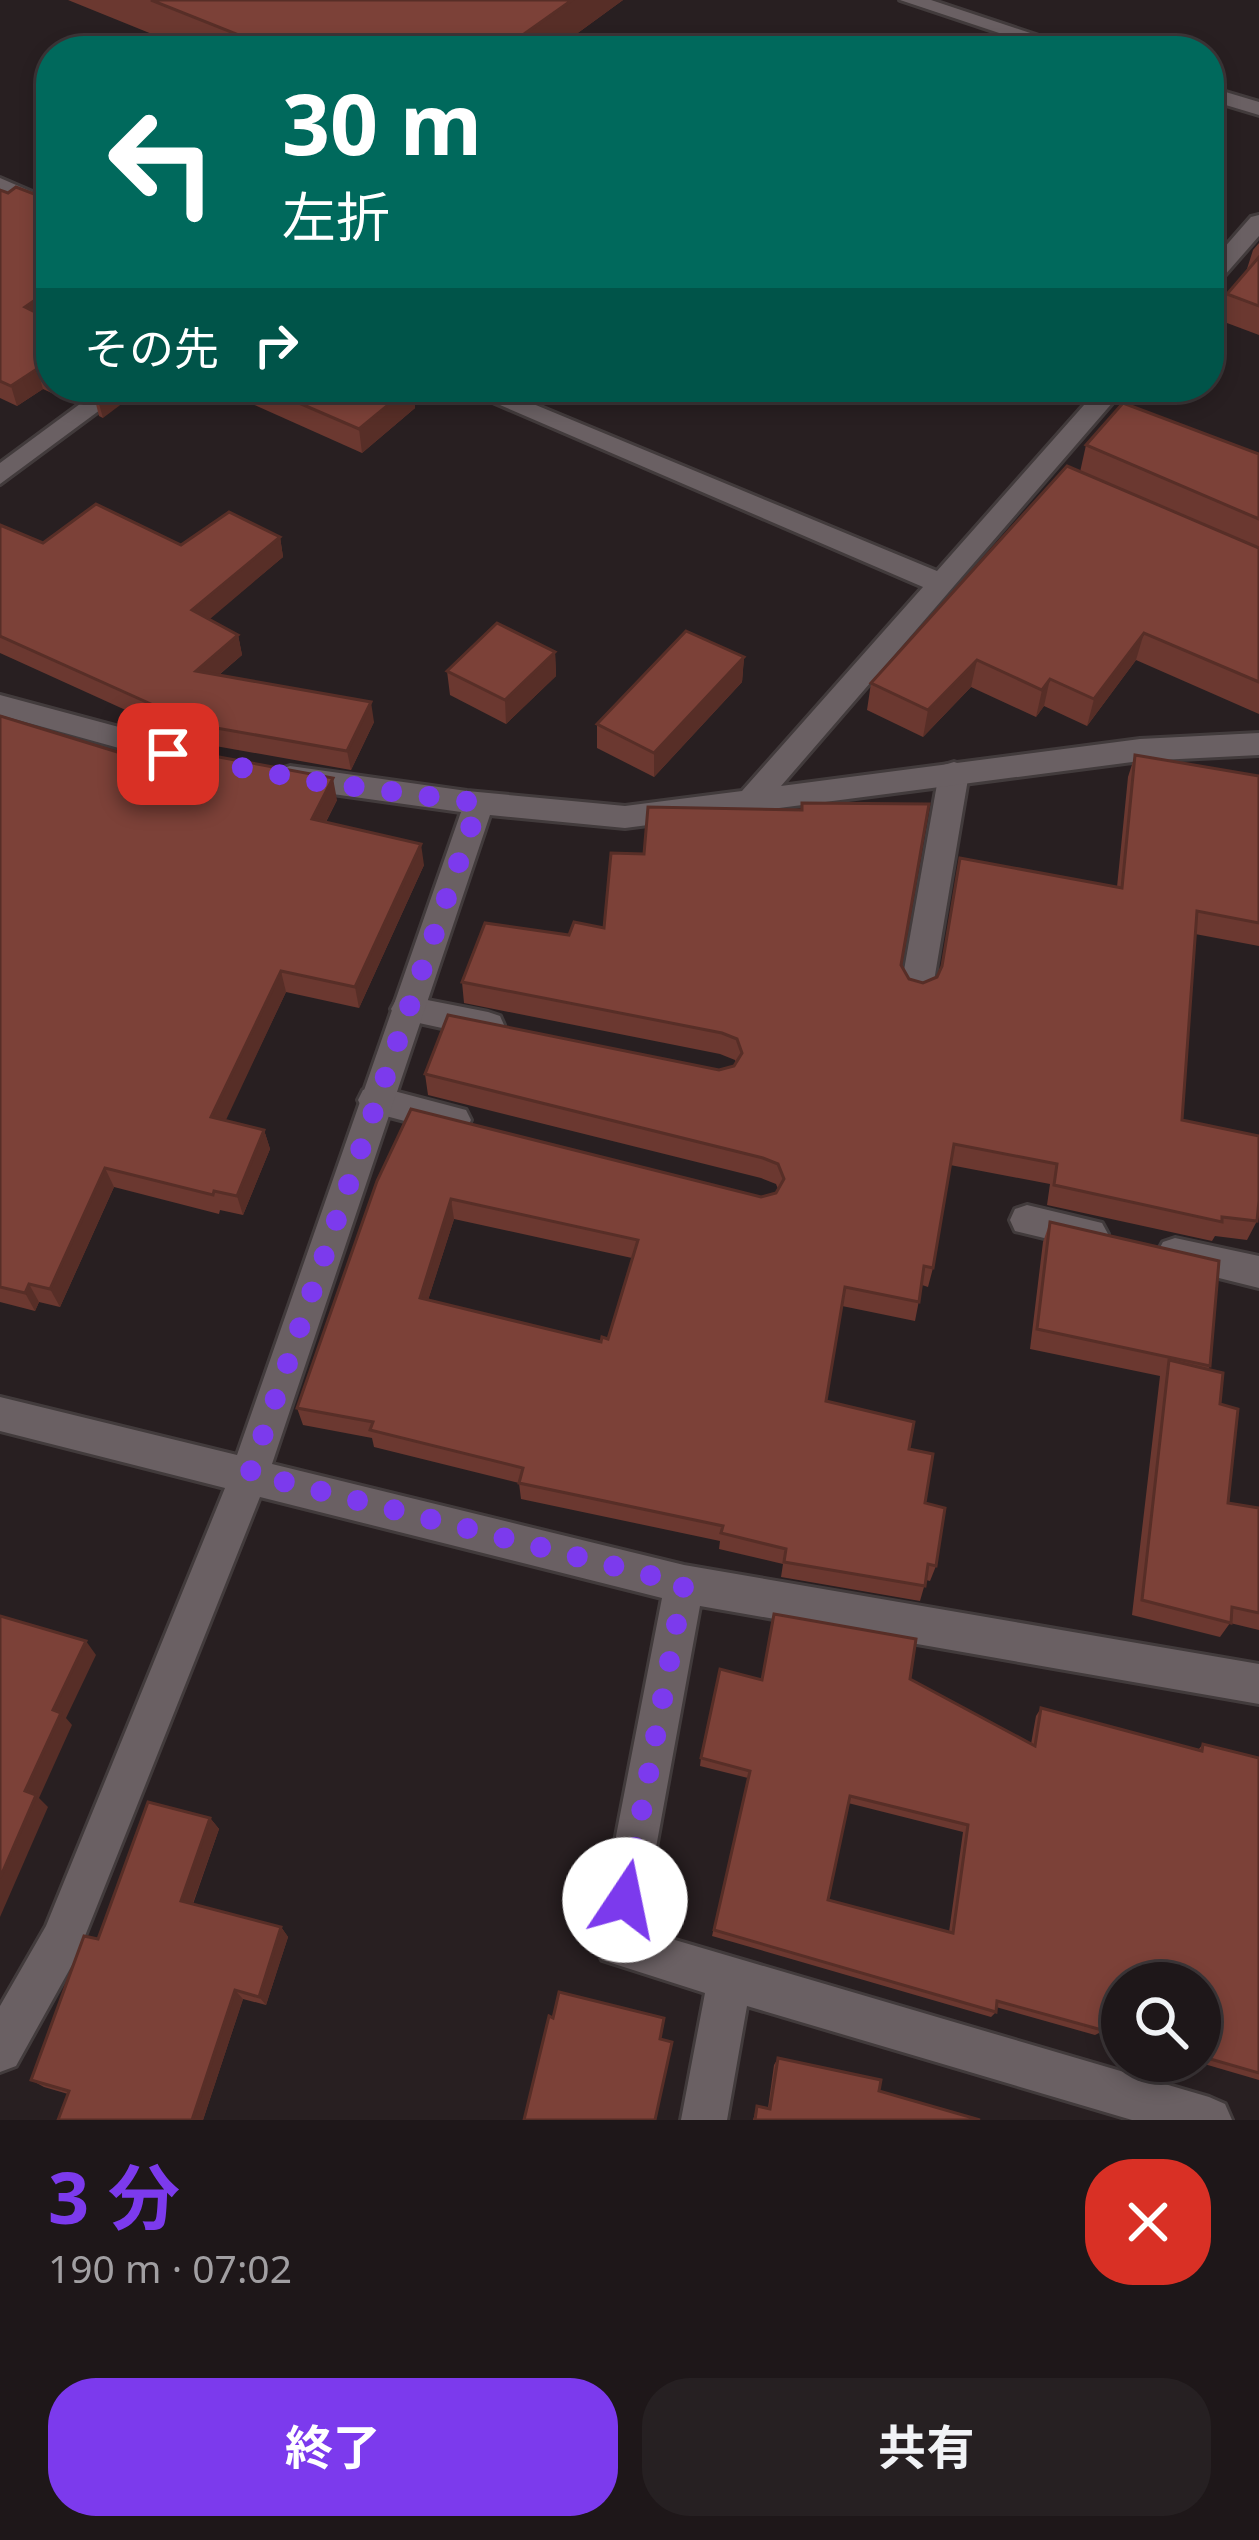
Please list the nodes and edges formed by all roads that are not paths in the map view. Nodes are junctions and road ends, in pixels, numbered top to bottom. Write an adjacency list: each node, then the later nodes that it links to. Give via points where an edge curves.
1 (910, 0): 2 (street)
2 (1026, 36)
3 (1224, 98): 4 (street)
4 (1259, 109)
5 (0, 185): 6 (street)
6 (36, 201)
7 (1259, 222): 8 (street)
8 (1224, 262)
9 (99, 402): 12 (street)
10 (506, 402): 13 (street)
11 (1104, 402): 13 (street, via 1052,476)
12 (0, 476)
13 (942, 584): 17 (street)
14 (0, 705): 18 (street, via 168,754)
15 (1259, 744): 16 (street)
16 (954, 773): 17 (street); 19 (street)
17 (753, 798): 18 (street, via 626,817)
18 (479, 803): 20 (street)
19 (917, 987)
20 (407, 1009): 21 (street); 22 (street)
21 (518, 1031)
22 (374, 1100): 23 (street); 27 (street)
23 (488, 1129)
24 (1027, 1220): 25 (street)
25 (1259, 1272)
26 (0, 1414): 27 (street)
27 (250, 1473): 28 (street); 31 (street, via 62,1941)
28 (684, 1584): 29 (street); 30 (street, via 617,1945)
29 (1259, 1684)
30 (730, 1979): 32 (street); 33 (street)
31 (0, 2050)
32 (704, 2120)
33 (1209, 2120)

